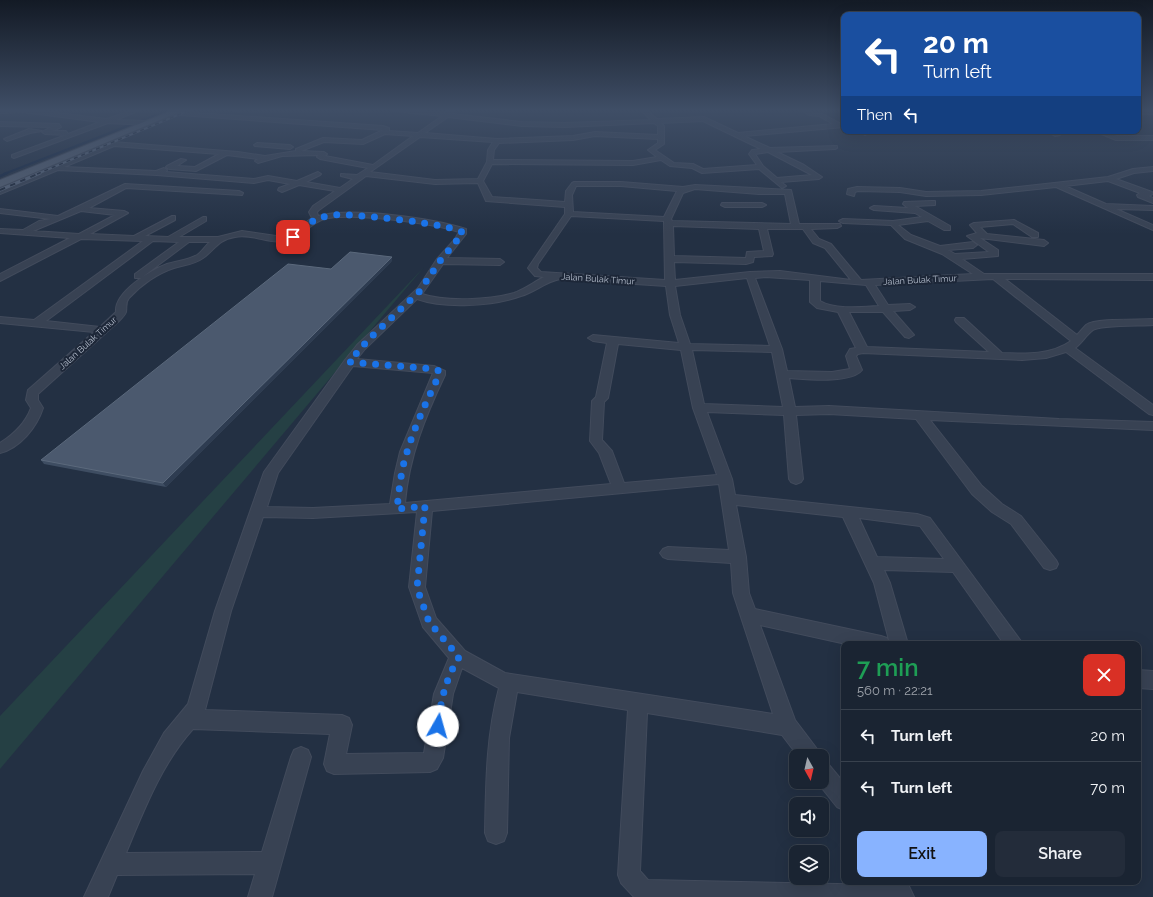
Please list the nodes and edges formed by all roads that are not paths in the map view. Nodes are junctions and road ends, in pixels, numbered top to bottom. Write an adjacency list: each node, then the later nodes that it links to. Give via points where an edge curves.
1 (28, 151): 13 (street)
2 (78, 151): 33 (main road)
3 (97, 151): 22 (street)
4 (199, 151): 12 (street)
5 (296, 151): 11 (street)
6 (397, 151): 20 (street)
7 (491, 151): 17 (street)
8 (652, 151): 15 (street)
9 (760, 151): 21 (street, via 752,152)
10 (768, 151): 30 (street, via 802,166 819,177)
11 (293, 152): 14 (street); 20 (street, via 324,154 320,157)
12 (226, 153): 14 (street); 19 (street, via 196,169)
13 (14, 156)
14 (265, 158): 18 (street)
15 (662, 158): 17 (street, via 633,163); 24 (street, via 672,165 693,166)
16 (184, 160): 19 (street)
17 (490, 162): 31 (street)
18 (253, 164)
19 (169, 167): 25 (street)
20 (375, 167): 28 (street)
21 (761, 167): 24 (street); 30 (street)
22 (56, 168): 25 (street); 39 (street)
23 (1153, 169): 29 (street, via 1133,171)
24 (702, 171): 35 (street, via 701,179)
25 (157, 173): 32 (street, via 254,181 268,178)
26 (318, 174): 32 (street)
27 (343, 175): 28 (street)
28 (363, 176): 31 (street, via 435,182); 38 (street)
29 (1109, 179): 34 (street); 44 (street, via 1149,194 1141,195)
30 (776, 180): 41 (street)
31 (480, 181): 52 (street, via 489,199)
32 (301, 183): 37 (street); 38 (street)
33 (0, 184)
34 (1057, 185): 43 (street, via 963,194 857,189 851,191); 48 (street)
35 (695, 187): 36 (street); 40 (street)
36 (683, 189): 52 (street, via 620,184 574,184 567,199); 61 (street)
37 (282, 190)
38 (342, 190): 58 (street, via 316,208 313,212)
39 (0, 192)
40 (758, 192): 41 (street); 47 (street)
41 (788, 192): 64 (street)
42 (239, 193): 51 (street, via 125,186)
43 (851, 194)
44 (1153, 201)
45 (932, 203): 55 (street, via 907,204)
46 (725, 205): 47 (street)
47 (762, 205): 65 (street)
48 (1107, 206): 50 (street); 68 (street)
49 (874, 208): 53 (street)
50 (1153, 208)
51 (80, 209): 56 (street); 72 (street, via 124,214)
52 (569, 209): 61 (street); 86 (street, via 534,262 533,271)
53 (896, 210): 55 (street); 63 (street)
54 (0, 211): 56 (street)
55 (916, 211): 60 (street)
56 (60, 217): 70 (street)
57 (172, 218): 73 (street)
58 (316, 218): 76 (street, Jalan Bulak Timur, via 293,237 286,239 243,234); 83 (street, Jalan Bulak Timur, via 354,215 432,224 463,231)
59 (203, 219): 75 (street)
60 (930, 219): 63 (street); 67 (street)
61 (668, 221): 65 (street); 82 (street)
62 (893, 223): 63 (street); 66 (street); 80 (street, via 899,232 908,238)
63 (907, 223)
64 (795, 225): 65 (street); 66 (street)
65 (764, 226): 82 (street, via 769,254 750,254 750,260)
66 (805, 226): 94 (street, via 816,241 828,246)
67 (947, 228)
68 (1153, 228)
69 (0, 231): 70 (street)
70 (23, 233): 72 (street)
71 (1034, 234): 78 (street, via 1011,220 974,225 983,234)
72 (78, 236): 73 (street); 90 (street)
73 (137, 237): 74 (street)
74 (152, 238): 75 (street); 102 (street)
75 (170, 239): 77 (street)
76 (221, 239): 77 (street); 103 (street, Jalan Bulak Timur, via 198,258 167,267 132,291 123,298 121,312)
77 (186, 240): 92 (street)
78 (972, 240): 79 (street, via 991,236); 80 (street); 81 (street, via 995,254)
79 (1044, 243)
80 (938, 249): 81 (street)
81 (951, 257): 87 (street)
82 (670, 259): 93 (street)
83 (440, 261): 84 (street); 95 (street, Jalan Bulak Timur)
84 (500, 262)
85 (750, 275): 91 (street, Jalan Bulak Timur, via 781,274); 93 (street, Jalan Bulak Timur); 110 (street)
86 (554, 276): 93 (street, Jalan Bulak Timur); 95 (street, Jalan Bulak Timur, via 520,294 502,299 438,299)
87 (981, 276): 88 (street, Jalan Bulak Timur); 94 (street, Jalan Bulak Timur)
88 (995, 276): 89 (street, Jalan Bulak Timur); 107 (street)
89 (1153, 277)
90 (0, 278)
91 (815, 278): 94 (street, Jalan Bulak Timur); 98 (street, via 817,305)
92 (133, 280)
93 (670, 283): 108 (street, via 675,315)
94 (864, 283): 97 (street)
95 (416, 295): 113 (street, via 369,339)
96 (910, 307): 97 (street)
97 (885, 308): 98 (street); 104 (street)
98 (842, 309): 111 (street)
99 (0, 320): 102 (street)
100 (960, 320): 112 (street)
101 (1153, 322): 107 (street, via 1090,327)
102 (37, 323): 103 (street)
103 (103, 330): 120 (street, Jalan Bulak Timur, via 32,393 32,400 37,408 30,426)
104 (909, 335)
105 (593, 338): 106 (street)
106 (613, 340): 108 (street); 123 (street, via 602,398 598,401 596,441 605,451)
107 (1078, 341): 109 (street)
108 (686, 347): 110 (street); 115 (street)
109 (1068, 348): 112 (street, via 1046,355); 117 (street)
110 (777, 349): 114 (street)
111 (863, 350): 112 (street); 114 (street, via 854,351 851,356 856,370 852,373)
112 (999, 356)
113 (349, 362): 126 (street, via 439,371 407,452); 128 (street, via 271,472)
114 (782, 374): 116 (street)
115 (699, 408): 116 (street); 121 (street)
116 (790, 411): 118 (street); 122 (street)
117 (1153, 411)
118 (919, 414): 119 (street); 132 (street, via 978,490 1016,520)
119 (1153, 426)
120 (0, 449)
121 (725, 479): 123 (street); 124 (street)
122 (796, 479)
123 (619, 488): 125 (street)
124 (728, 499): 127 (street); 130 (street)
125 (425, 506): 126 (street); 138 (street, via 417,588 429,622)
126 (397, 509): 128 (street, via 314,513)
127 (848, 511): 131 (street); 133 (street, via 926,522)
128 (258, 512): 143 (street, via 223,611 202,692)
129 (668, 553): 130 (street)
130 (738, 557): 134 (street, via 741,593)
131 (873, 563): 133 (street); 136 (street, via 882,583)
132 (1050, 564)
133 (958, 566): 137 (street)
134 (749, 615): 135 (street); 144 (street)
135 (867, 641)
136 (898, 641)
137 (1012, 641)
138 (459, 657): 141 (street, via 502,681); 143 (street, via 446,680 433,758 430,762 334,764 342,725)
139 (1141, 679): 140 (street)
140 (1153, 680)
141 (510, 682): 142 (street); 149 (street, via 502,710 497,753)
142 (638, 702): 144 (street); 155 (street, via 629,875 638,886 645,891)
143 (191, 719): 151 (street, via 172,739 132,813)
144 (787, 726): 145 (street)
145 (805, 749)
146 (302, 757): 150 (street)
147 (829, 781): 148 (street)
148 (841, 796)
149 (496, 833)
150 (269, 863): 151 (street); 154 (street)
151 (110, 864): 153 (street)
152 (897, 885): 155 (street)
153 (96, 897)
154 (260, 897)
155 (902, 897)

